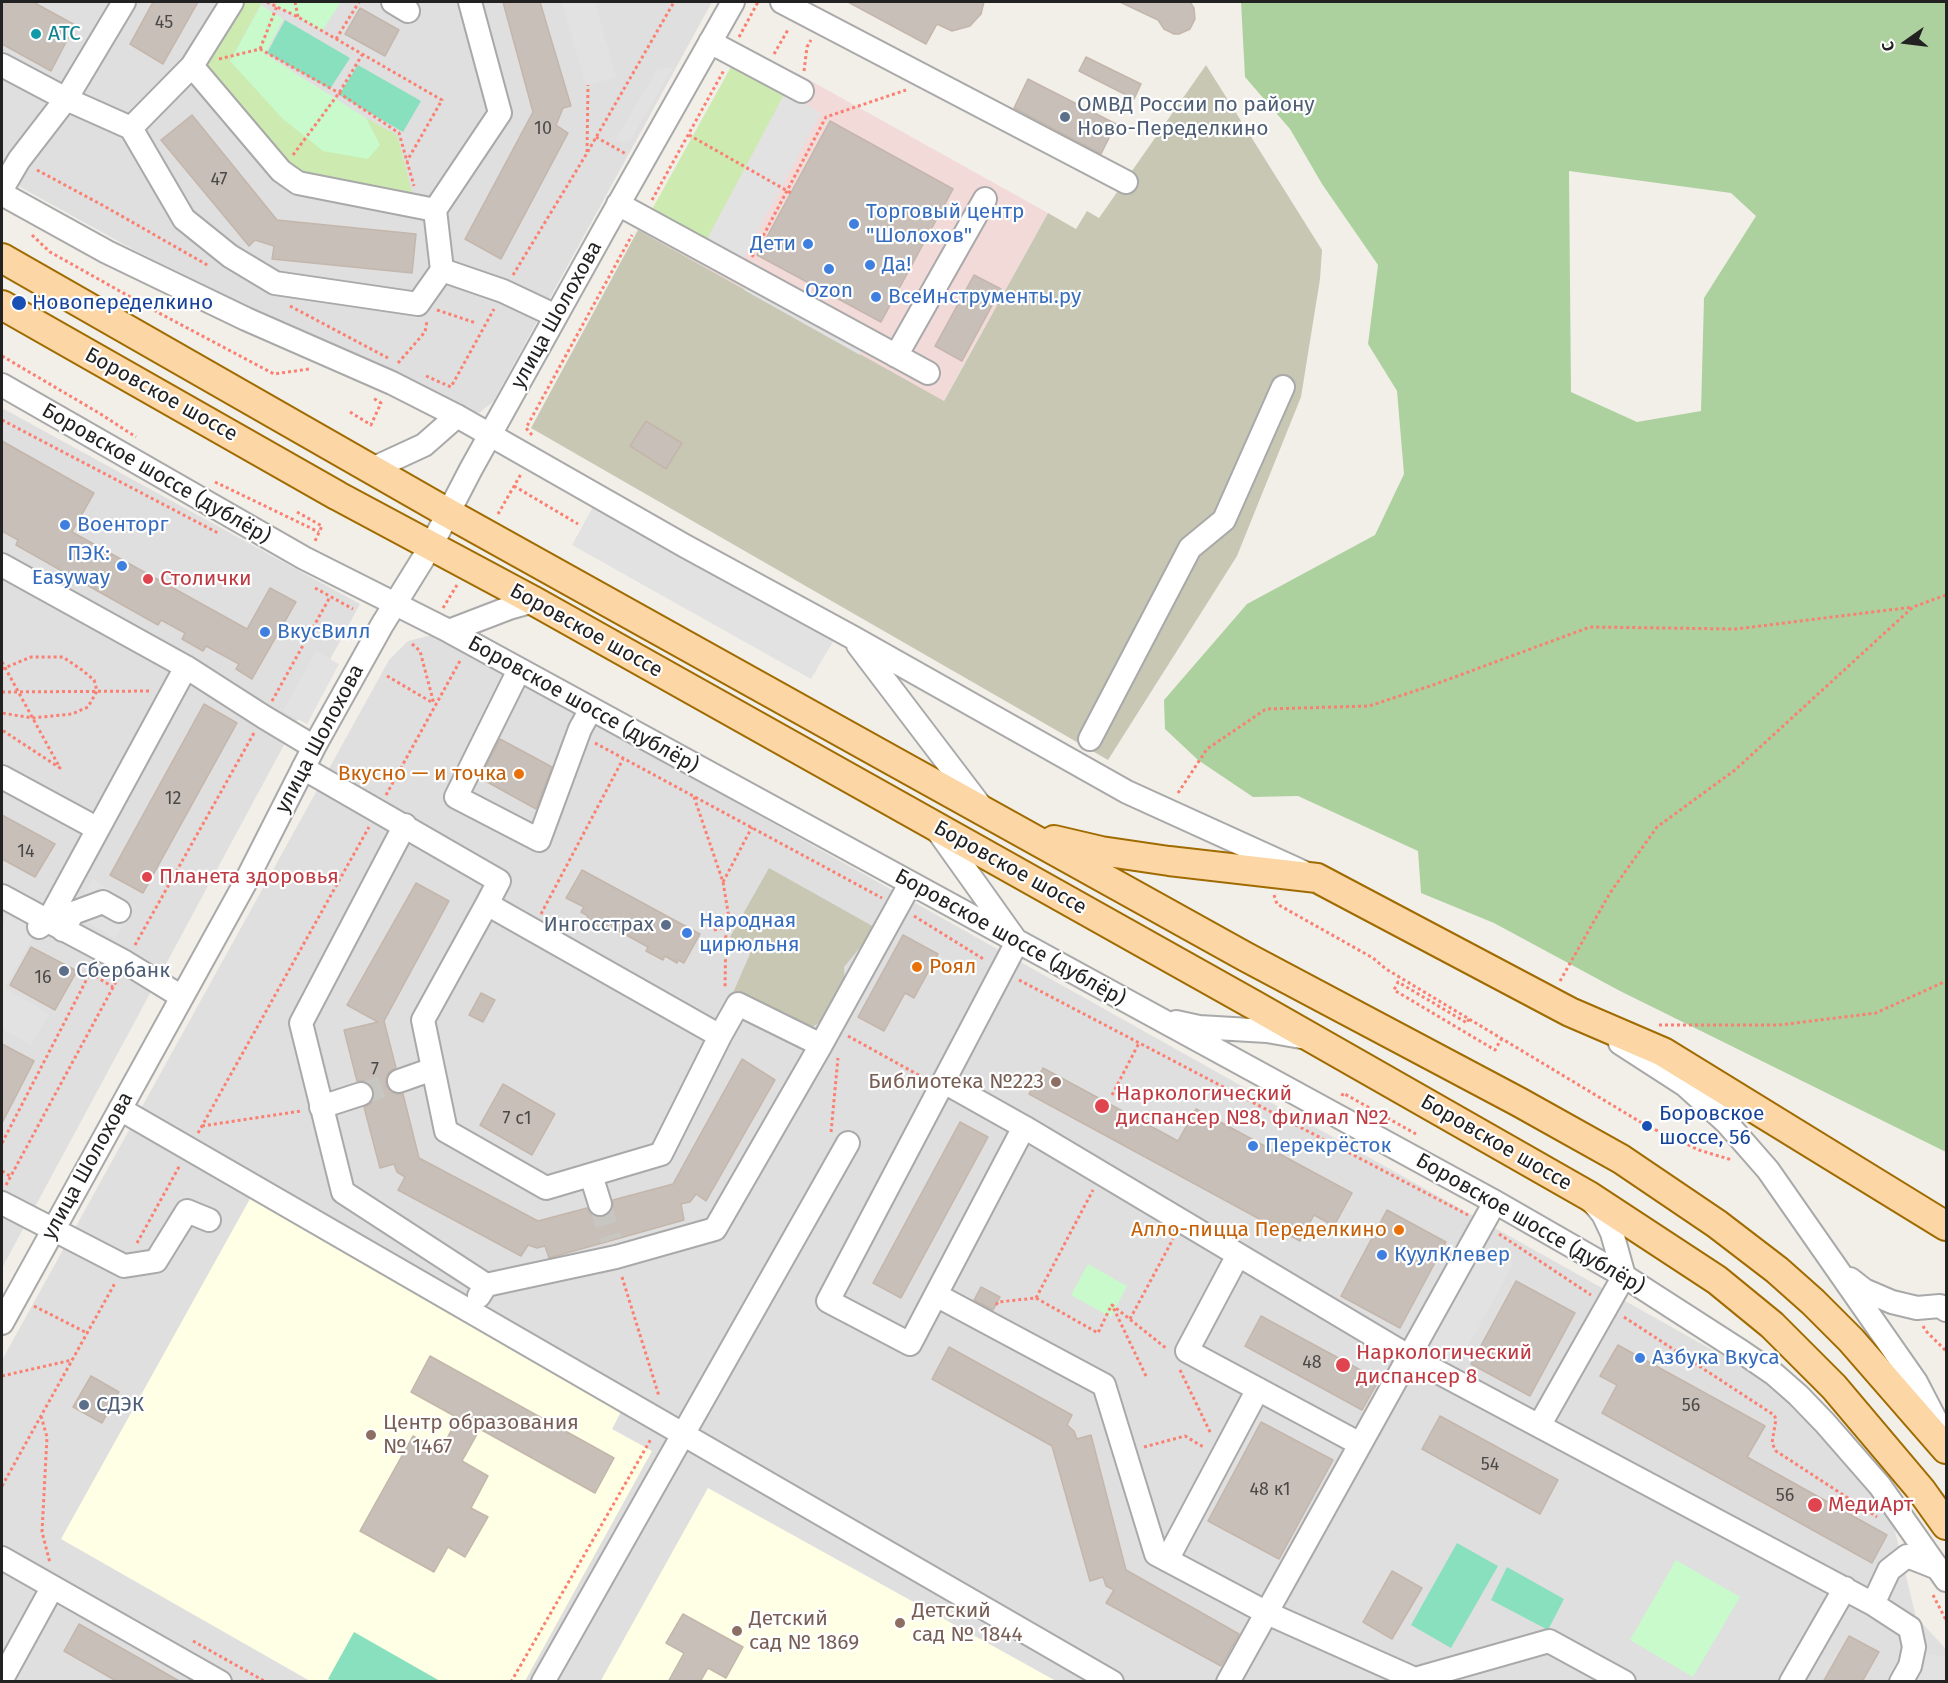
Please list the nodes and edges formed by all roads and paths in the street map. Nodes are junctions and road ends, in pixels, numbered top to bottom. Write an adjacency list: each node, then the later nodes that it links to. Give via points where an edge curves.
1 (123, 2): 24 (street)
2 (232, 2): 18 (street)
3 (267, 2): 10 (path)
4 (295, 2): 11 (path)
5 (359, 2): 13 (path)
6 (470, 2): 37 (street, via 500,113)
7 (674, 2): 27 (path)
8 (732, 2): 14 (street, улица Шолохова)
9 (795, 5): 12 (street); 19 (path)
10 (278, 6): 11 (path); 15 (path)
11 (298, 17): 13 (path)
12 (821, 23): 20 (street); 22 (path, via 807,47)
13 (336, 39): 16 (path)
14 (710, 42): 19 (street); 36 (street, улица Шолохова)
15 (260, 48): 18 (path); 23 (path)
16 (362, 55): 23 (path); 30 (path, via 442,100)
17 (2, 65): 24 (street)
18 (192, 66): 25 (street); 31 (street)
19 (763, 70): 22 (street)
20 (933, 81): 32 (street); 34 (path, via 826,117)
21 (588, 85): 28 (path)
22 (802, 91)
23 (339, 93): 30 (path, via 399,133); 31 (path)
24 (66, 99): 25 (street); 33 (street, via 19,160)
25 (131, 128): 44 (street, via 184,219 230,256 275,283)
26 (689, 135): 34 (path)
27 (596, 137): 28 (path); 29 (path)
28 (587, 153): 42 (path)
29 (628, 155)
30 (407, 161): 37 (path)
31 (281, 171): 37 (street, via 298,183)
32 (1126, 182)
33 (2, 192): 57 (street, via 106,252)
34 (789, 192): 41 (path)
35 (985, 199): 48 (street)
36 (618, 204): 41 (street); 45 (street, улица Шолохова)
37 (428, 209): 40 (street)
38 (28, 231): 50 (path, via 50,252 274,374)
39 (2, 258): 62 (main road, Боровское шоссе)
40 (442, 270): 42 (street); 44 (street)
41 (744, 272): 48 (street)
42 (504, 291): 45 (street); 53 (path)
43 (2, 305): 71 (main road, Боровское шоссе)
44 (424, 306): 46 (path); 49 (path, via 425,332)
45 (556, 316): 59 (street, улица Шолохова)
46 (477, 323)
47 (2, 356): 60 (path)
48 (896, 356): 51 (street)
49 (398, 363)
50 (318, 367)
51 (927, 373)
52 (2, 385): 79 (street, Боровское шоссе (дублёр), via 304,558)
53 (451, 387)
54 (1283, 387): 103 (street, via 1224,520 1190,548)
55 (372, 398): 56 (path, via 381,403 370,425)
56 (350, 412)
57 (457, 416): 59 (street); 62 (street, via 424,445)
58 (2, 420): 70 (path)
59 (490, 436): 66 (street, улица Шолохова); 83 (street)
60 (139, 439)
61 (525, 467): 64 (path)
62 (372, 469): 66 (main road, Боровское шоссе)
63 (211, 480): 69 (path)
64 (514, 486): 67 (path); 68 (path)
65 (297, 512): 69 (path, via 322,526)
66 (448, 513): 71 (street, улица Шолохова); 111 (main road, Боровское шоссе)
67 (498, 514)
68 (578, 524)
69 (319, 532): 72 (path)
70 (221, 536)
71 (431, 546): 78 (main road, Боровское шоссе); 79 (street, улица Шолохова)
72 (311, 548)
73 (2, 565): 89 (street)
74 (461, 579): 82 (path)
75 (312, 586): 77 (path)
76 (1947, 595): 80 (path)
77 (330, 597): 81 (path); 100 (path)
78 (534, 601): 82 (street); 113 (main road, Боровское шоссе)
79 (395, 604): 82 (street, Боровское шоссе (дублёр)); 104 (street, улица Шолохова)
80 (1913, 607): 109 (path, via 1736,629 1590,627 1369,706 1266,709 1207,749); 134 (path, via 1735,770 1657,827 1610,893)
81 (353, 609)
82 (445, 621): 91 (street, Боровское шоссе (дублёр))
83 (852, 637): 111 (street); 118 (street, via 1127,792)
84 (425, 642): 86 (path)
85 (412, 644): 86 (path)
86 (420, 651): 96 (path)
87 (2, 662): 90 (path)
88 (470, 664): 96 (path, via 460,659)
89 (186, 667): 94 (street); 100 (street)
90 (3, 669): 93 (path, via 32,657 63,657 94,680); 99 (path)
91 (519, 670): 97 (street, Боровское шоссе (дублёр)); 101 (street, via 456,797 539,840)
92 (387, 676): 96 (path)
93 (97, 691): 94 (path); 95 (path); 99 (path, via 88,707 72,714)
94 (173, 691): 115 (street)
95 (2, 692)
96 (435, 704): 110 (path)
97 (591, 709): 101 (street); 120 (street, Боровское шоссе (дублёр))
98 (2, 714): 99 (path)
99 (32, 718): 102 (path, via 60,768)
100 (279, 720): 104 (street); 130 (path)
101 (580, 729): 105 (path, via 589,740)
102 (2, 730)
103 (1090, 739)
104 (314, 747): 106 (street, улица Шолохова)
105 (623, 759): 108 (path); 127 (path)
106 (303, 768): 110 (street); 135 (street, улица Шолохова)
107 (2, 777): 115 (street)
108 (694, 795): 114 (path); 119 (path)
109 (1175, 797)
110 (378, 810): 112 (street); 153 (path)
111 (984, 812): 116 (main road, Боровское шоссе)
112 (405, 825): 122 (street, via 499,881); 151 (street, via 301,1023)
113 (934, 826): 129 (street); 143 (main road, Боровское шоссе)
114 (752, 827): 119 (path); 123 (path)
115 (98, 829): 125 (street)
116 (1023, 833): 117 (main road, via 1101,851); 205 (main road, Боровское шоссе, via 1621,1159 1777,1270 1851,1340)
117 (1267, 873): 118 (main road); 139 (path, via 1276,904 1373,958)
118 (1317, 878): 136 (main road)
119 (723, 882): 126 (path, via 729,918)
120 (910, 884): 123 (street); 129 (street, Боровское шоссе (дублёр))
121 (2, 896): 125 (street)
122 (487, 904): 127 (street); 146 (street, via 423,1020)
123 (898, 906): 131 (path); 144 (street)
124 (119, 911): 125 (street, via 103,902)
125 (50, 926): 130 (street)
126 (726, 927): 128 (path); 137 (path, via 726,1001)
127 (532, 930): 141 (street)
128 (714, 930)
129 (1017, 942): 131 (street); 138 (street, Боровское шоссе (дублёр))
130 (125, 962): 133 (path); 135 (street)
131 (1003, 971): 145 (path); 148 (street)
132 (1947, 981): 140 (path, via 1876,1013 1779,1025)
133 (113, 987): 155 (path, via 90,974); 162 (path)
134 (1557, 987)
135 (182, 997): 152 (street, улица Шолохова)
136 (1570, 1012): 171 (main road, via 1663,1052); 176 (street, via 1685,1085 1726,1122 1767,1170)
137 (733, 1013): 141 (street); 144 (street, via 738,1004)
138 (1154, 1017): 143 (street, via 1199,1027 1267,1031); 165 (street, Боровское шоссе (дублёр))
139 (1469, 1019): 142 (path); 142 (path, via 1467,1023 1398,982 1394,990 1495,1050)
140 (1658, 1025)
141 (720, 1036): 161 (street, via 661,1154)
142 (1502, 1038): 158 (path, via 1647,1126 1699,1150)
143 (1316, 1040): 164 (main road, Боровское шоссе)
144 (830, 1042): 148 (path); 156 (path, via 831,1132); 173 (street, via 714,1229)
145 (1139, 1043): 150 (path); 170 (path)
146 (433, 1070): 147 (street); 161 (street, via 446,1131 546,1188)
147 (399, 1081)
148 (942, 1085): 154 (street); 180 (street, via 828,1301 910,1344)
149 (361, 1094): 151 (street)
150 (1112, 1095)
151 (314, 1108): 153 (path); 178 (street, via 343,1192)
152 (120, 1109): 157 (street); 172 (street, улица Шолохова)
153 (202, 1126): 157 (path)
154 (1024, 1127): 160 (street); 180 (street)
155 (2, 1143)
156 (848, 1143): 202 (street)
157 (189, 1149): 175 (path); 185 (street)
158 (1733, 1160)
159 (2, 1171): 162 (path)
160 (1102, 1174): 169 (street); 181 (path)
161 (591, 1175): 167 (street)
162 (11, 1176): 163 (path)
163 (2, 1191)
164 (1589, 1196): 177 (street, via 1612,1233); 210 (main road, Боровское шоссе, via 1717,1280 1772,1325 1834,1387)
165 (1495, 1202): 170 (street); 177 (street, Боровское шоссе (дублёр))
166 (2, 1203): 172 (street)
167 (600, 1204)
168 (209, 1220): 175 (street, via 187,1210 156,1261)
169 (1182, 1221): 174 (street); 187 (path)
170 (1484, 1224): 183 (path); 193 (street)
171 (1947, 1226)
172 (52, 1230): 175 (street); 179 (street, улица Шолохова)
173 (613, 1249): 178 (street); 200 (path, via 663,1409)
174 (1238, 1255): 193 (street); 198 (street, via 1187,1350)
175 (124, 1266): 190 (path)
176 (1836, 1266): 184 (street, via 1864,1290); 203 (street, via 1916,1382)
177 (1624, 1276): 183 (street); 214 (street, Боровское шоссе (дублёр), via 1742,1352 1798,1395 1880,1486)
178 (486, 1285): 185 (street)
179 (17, 1295): 188 (street, улица Шолохова); 190 (path)
180 (936, 1295): 189 (street)
181 (1036, 1298): 182 (path, via 1098,1333); 189 (path, via 998,1302)
182 (1112, 1305): 187 (path); 197 (path)
183 (1606, 1306): 201 (street); 209 (path, via 1774,1414 1772,1443 1776,1451)
184 (1917, 1308): 186 (street, via 1940,1306); 191 (path, via 1925,1330)
185 (470, 1311): 200 (street)
186 (1947, 1311)
187 (1130, 1319): 192 (path)
188 (2, 1323)
189 (988, 1323): 206 (street, via 1104,1385)
190 (87, 1333): 194 (path)
191 (1947, 1351)
192 (1172, 1353)
193 (1408, 1356): 201 (street); 204 (street)
194 (72, 1360): 196 (path); 199 (path)
195 (1177, 1363): 207 (path)
196 (2, 1376)
197 (1146, 1376)
198 (1258, 1389): 204 (street); 207 (street)
199 (41, 1416): 208 (path); 213 (path, via 46,1437 42,1532)
200 (658, 1420): 202 (street); 222 (path, via 651,1441)
201 (1539, 1426): 216 (street)
202 (682, 1434): 223 (street); 224 (street)
203 (1947, 1440)
204 (1360, 1444): 218 (street)
205 (1947, 1449)
206 (1125, 1452): 207 (path, via 1185,1436); 212 (street, via 1156,1554)
207 (1222, 1457): 212 (street)
208 (2, 1486)
209 (1882, 1521)
210 (1947, 1525)
211 (2, 1558): 215 (street)
212 (1167, 1560): 218 (street)
213 (51, 1565)
214 (1940, 1581): 217 (street, via 1907,1556 1890,1570); 219 (path)
215 (52, 1588): 220 (street); 221 (street)
216 (1845, 1588): 217 (street); 227 (street)
217 (1873, 1604): 228 (street, via 1910,1628 1914,1647)
218 (1267, 1614): 225 (street); 226 (street, via 1415,1679 1549,1641)
219 (1947, 1620)
220 (7, 1678)
221 (220, 1682)
222 (511, 1682)
223 (543, 1682)
224 (1112, 1682)
225 (1228, 1682)
226 (1624, 1682)
227 (1791, 1682)
228 (1901, 1682)

